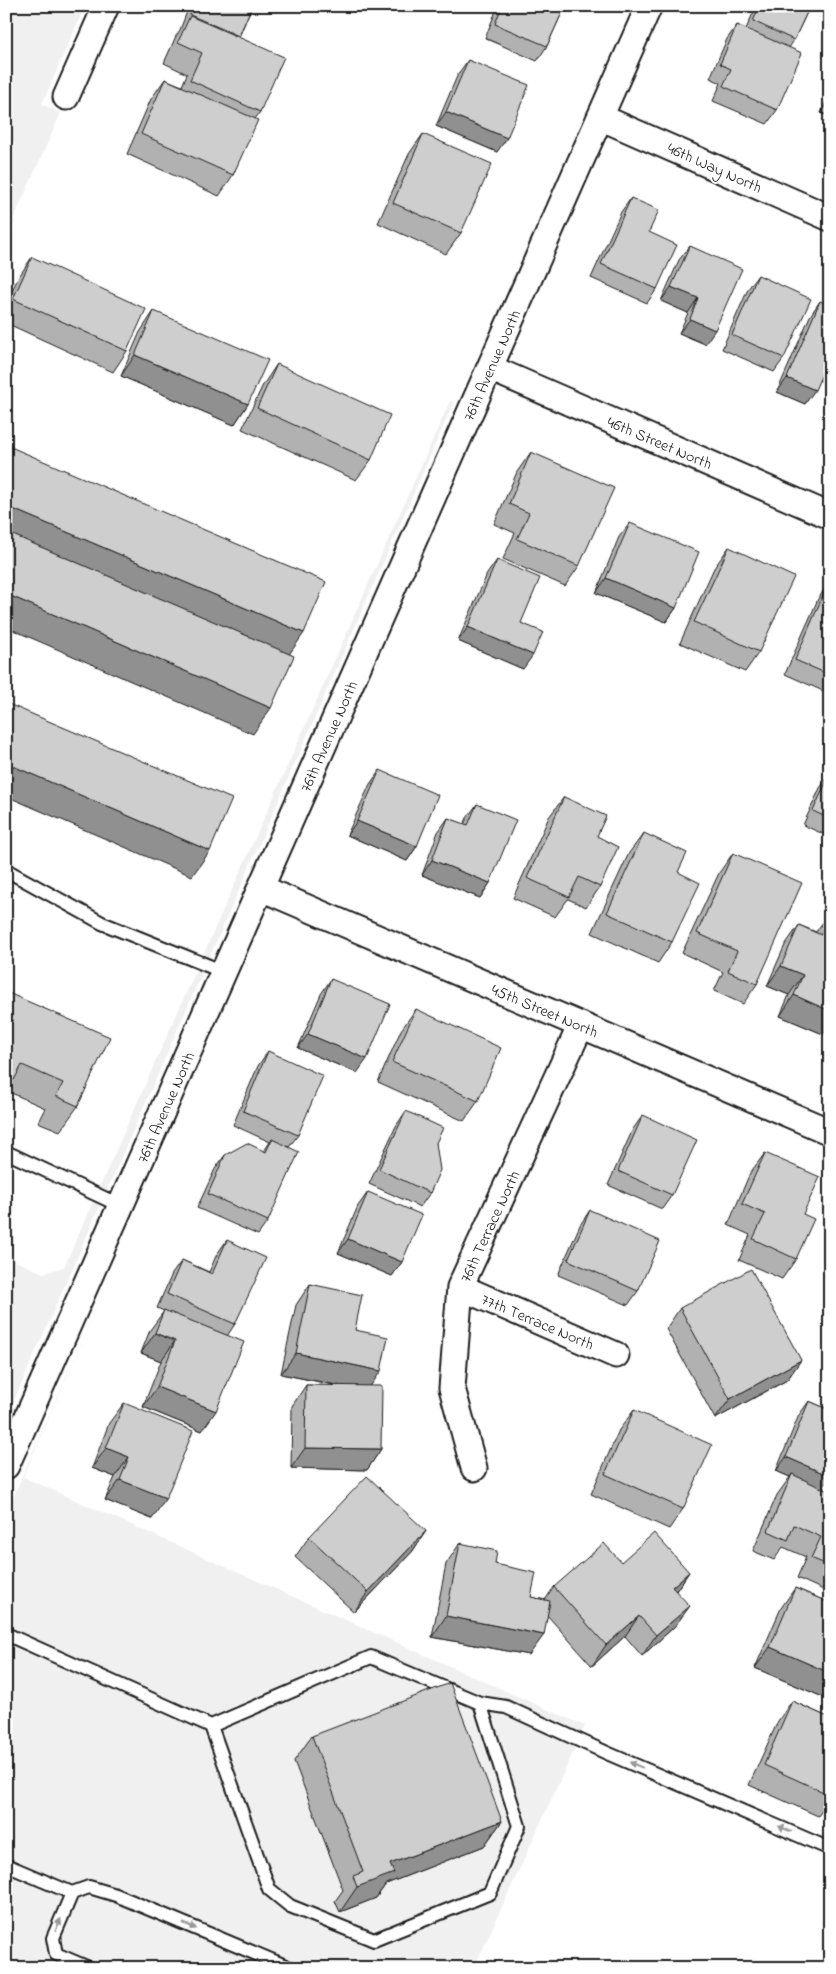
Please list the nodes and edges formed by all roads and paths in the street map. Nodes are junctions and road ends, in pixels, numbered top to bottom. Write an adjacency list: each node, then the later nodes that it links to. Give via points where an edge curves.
1 (106, 6): 3 (street)
2 (649, 6): 4 (street, 76th Avenue North)
3 (66, 96)
4 (600, 117): 5 (street, 46th Way North); 6 (street, 76th Avenue North)
5 (830, 218)
6 (490, 368): 7 (street, 46th Street North); 9 (street, 76th Avenue North)
7 (830, 516)
8 (6, 870): 10 (lane, via 102,923)
9 (261, 888): 10 (street, 76th Avenue North); 11 (street, 45th Street North)
10 (224, 972): 14 (street, 76th Avenue North)
11 (581, 1025): 12 (street, 45th Street North); 15 (street, 76th Terrace North)
12 (830, 1132)
13 (6, 1152): 14 (lane)
14 (121, 1206): 17 (street, 76th Avenue North)
15 (460, 1287): 16 (street, 77th Terrace North); 18 (street, 76th Terrace North, via 452,1388)
16 (616, 1355)
17 (6, 1466)
18 (474, 1468)
19 (6, 1634): 21 (lane)
20 (480, 1703): 21 (lane, via 370,1657); 21 (lane, via 519,1826 490,1893 374,1940 290,1906 269,1889); 22 (lane, one-way to 20, via 506,1707)
21 (211, 1726)
22 (830, 1849)
23 (6, 1864): 24 (lane)
24 (72, 1893): 25 (lane, one-way to 24, via 56,1954 53,1938); 26 (lane, one-way to 26, via 89,1887 116,1895)
25 (90, 1968)
26 (290, 1968)

